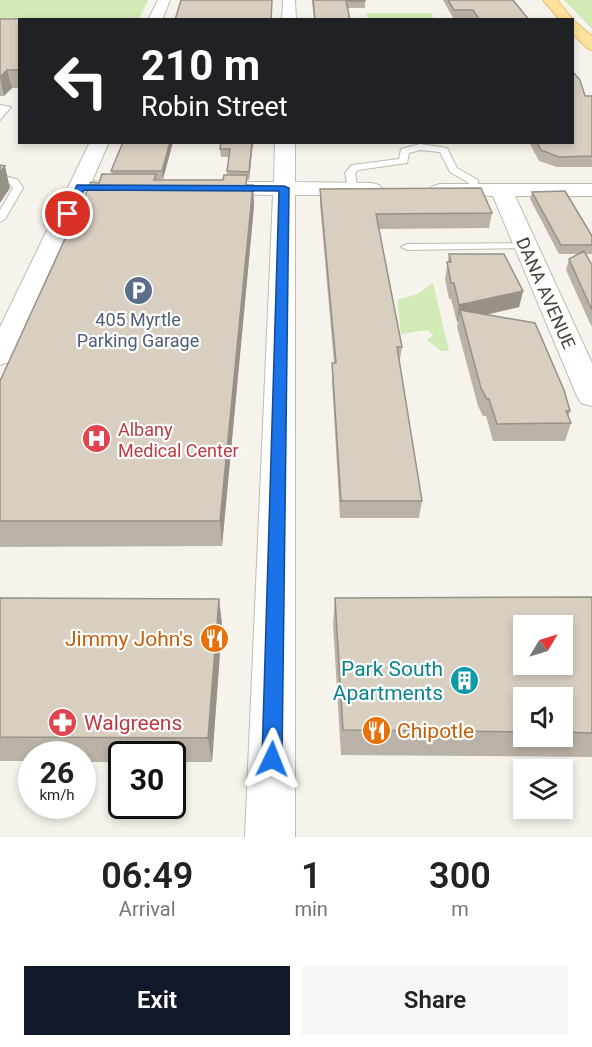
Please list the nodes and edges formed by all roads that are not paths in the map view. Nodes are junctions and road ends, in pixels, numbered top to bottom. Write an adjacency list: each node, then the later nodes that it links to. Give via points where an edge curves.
1 (164, 0): 4 (street)
2 (289, 0): 5 (street)
3 (550, 0): 6 (main road)
4 (156, 18)
5 (289, 18)
6 (566, 18)
7 (574, 25): 8 (main road)
8 (592, 45)
9 (0, 107): 10 (lane, via 7,107)
10 (0, 117)
11 (99, 144): 15 (street)
12 (285, 144): 18 (street)
13 (0, 177): 24 (lane, via 14,182 18,188)
14 (471, 183): 19 (lane, via 453,170 444,150 420,147 404,151 404,161 397,164 355,167 350,173); 21 (street); 22 (street)
15 (81, 187): 16 (street); 27 (street)
16 (150, 188)
17 (196, 188): 18 (street)
18 (284, 188): 19 (street); 29 (street)
19 (353, 189): 20 (street)
20 (397, 189)
21 (419, 189)
22 (501, 190): 23 (street); 25 (street, DANA AVENUE)
23 (592, 190)
24 (0, 219)
25 (525, 246): 26 (lane); 28 (street, DANA AVENUE)
26 (406, 247)
27 (0, 356)
28 (592, 396)
29 (270, 837)

